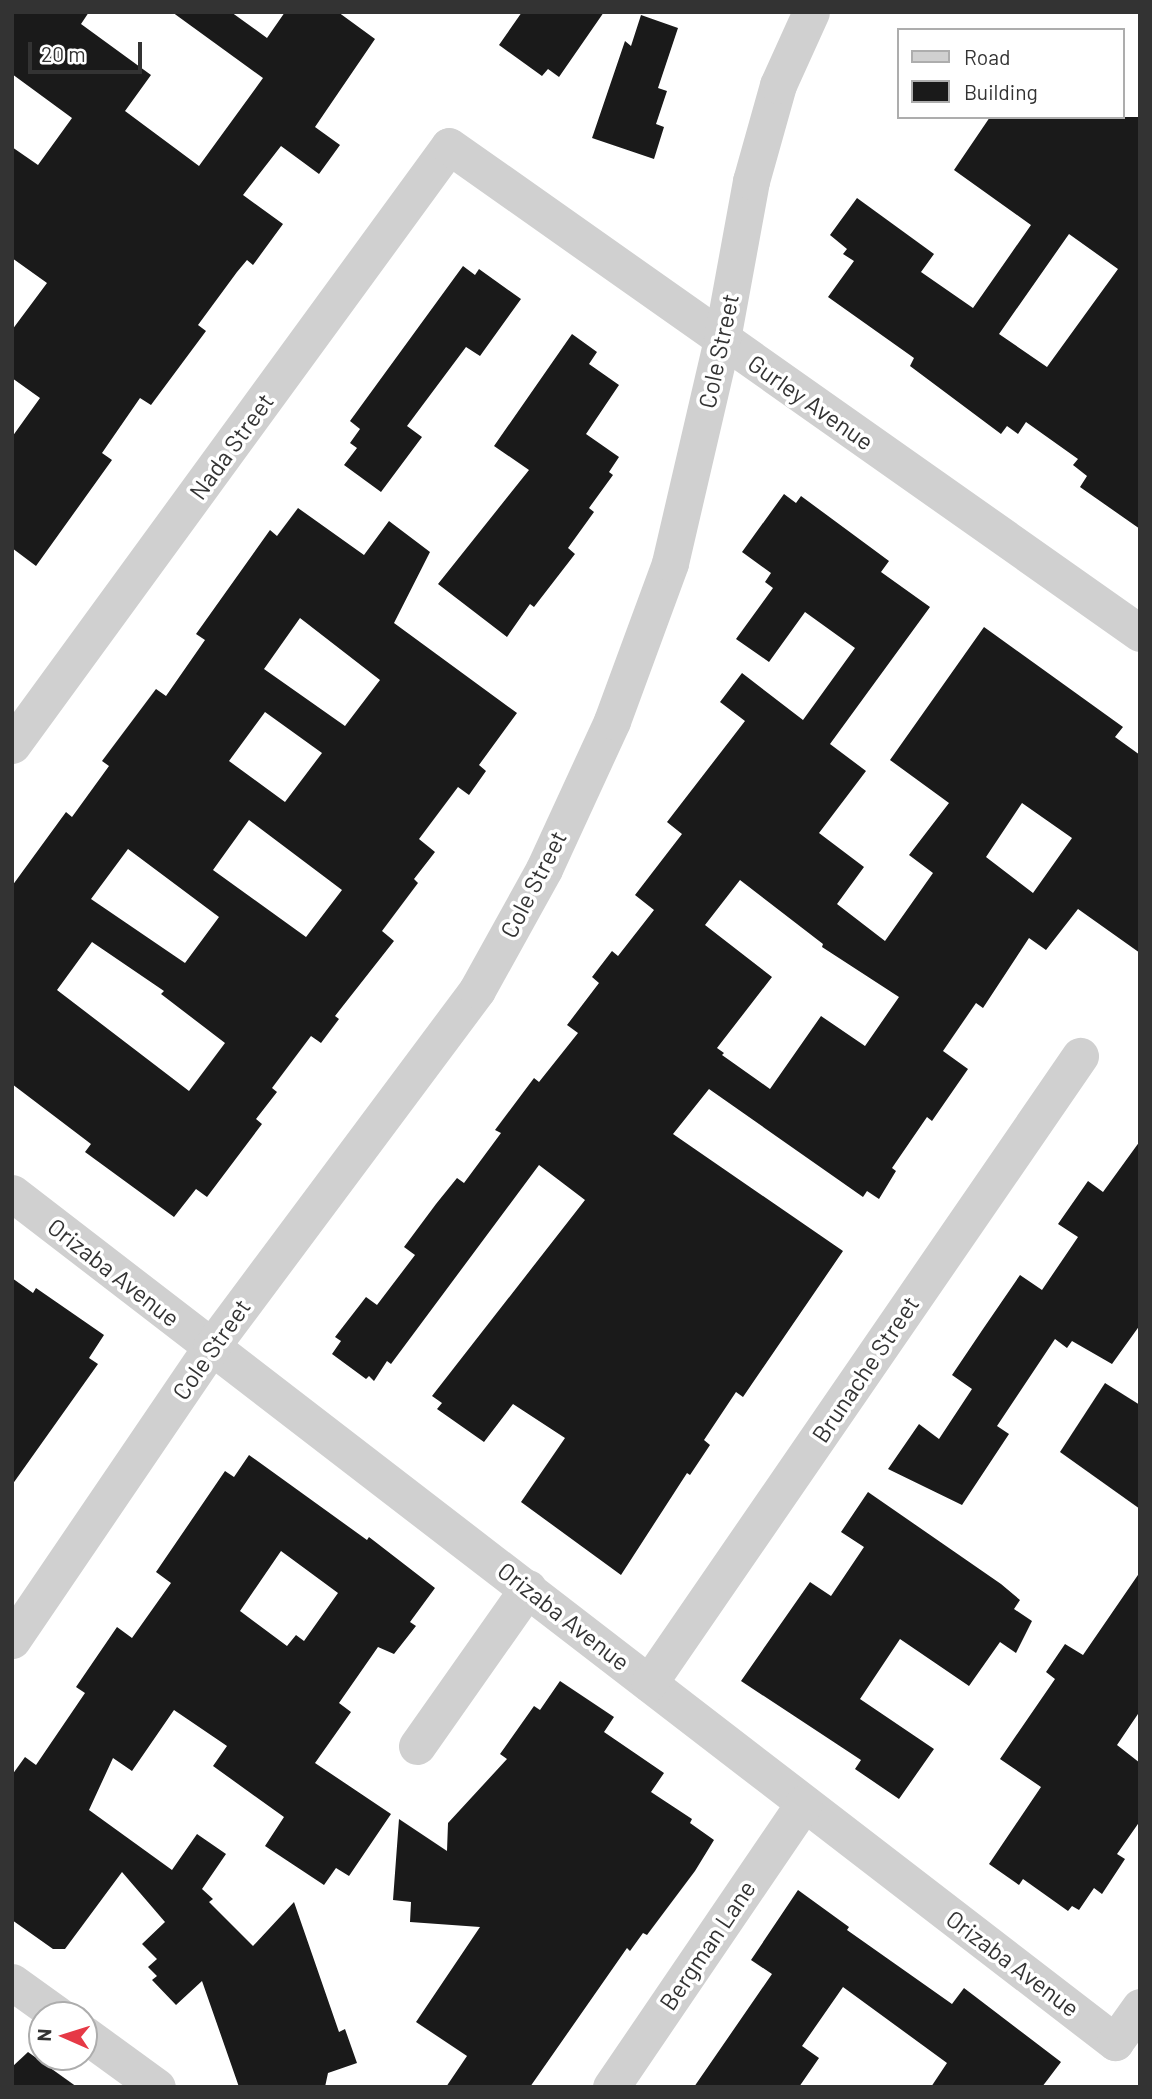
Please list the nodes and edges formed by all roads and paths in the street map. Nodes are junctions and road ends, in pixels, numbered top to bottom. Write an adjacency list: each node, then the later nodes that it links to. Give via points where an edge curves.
1 (811, 12): 3 (street, Cole Street, via 778,85 751,180)
2 (449, 146): 3 (street, Gurley Avenue); 5 (street, Nada Street)
3 (722, 339): 4 (street, Gurley Avenue); 8 (street, Cole Street, via 670,563 612,721 544,869 477,990)
4 (1140, 633)
5 (12, 746)
6 (1080, 1056): 11 (street, Brunache Street)
7 (12, 1193): 8 (street, Orizaba Avenue)
8 (211, 1347): 9 (street, Orizaba Avenue); 10 (street, Cole Street)
9 (528, 1588): 11 (street, Orizaba Avenue); 12 (street)
10 (12, 1640)
11 (649, 1683): 13 (street, Orizaba Avenue)
12 (417, 1746)
13 (804, 1803): 16 (street, Orizaba Avenue, via 1115,2042); 19 (street, Bergman Lane)
14 (12, 1982): 15 (street)
15 (38, 2001)
16 (1140, 2007)
17 (98, 2044): 18 (street)
18 (157, 2087)
19 (611, 2087)

